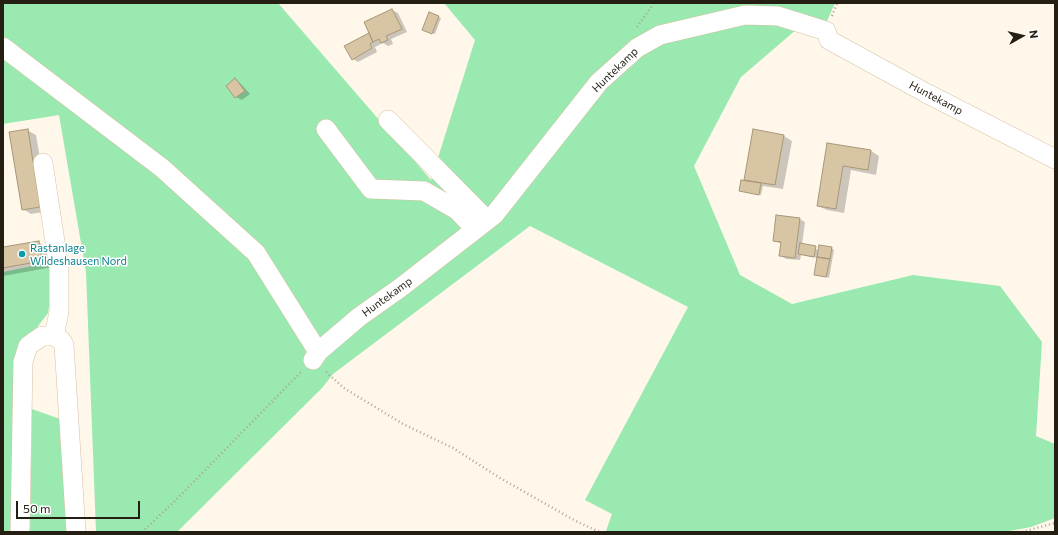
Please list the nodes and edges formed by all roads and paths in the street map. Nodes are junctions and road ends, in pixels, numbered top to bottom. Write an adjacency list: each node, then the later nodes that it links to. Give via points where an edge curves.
1 (3, 47): 8 (street, via 162,168 256,254)
2 (388, 120): 6 (street)
3 (326, 129): 6 (street, via 371,189 424,191)
4 (1055, 159): 6 (street, Huntekamp, via 829,40 826,31 778,16 745,15 660,34 636,48 599,82 516,189)
5 (44, 163): 7 (street, via 59,268 59,312)
6 (481, 225): 8 (street, Huntekamp, via 359,317)
7 (54, 336): 10 (street, via 42,336 34,340 28,346 23,362); 11 (street, via 64,345)
8 (315, 356): 12 (path); 13 (path, via 344,388 403,424 453,448 507,482)
9 (1055, 524): 14 (path)
10 (20, 532)
11 (76, 532)
12 (142, 532)
13 (599, 532)
14 (1022, 532)

